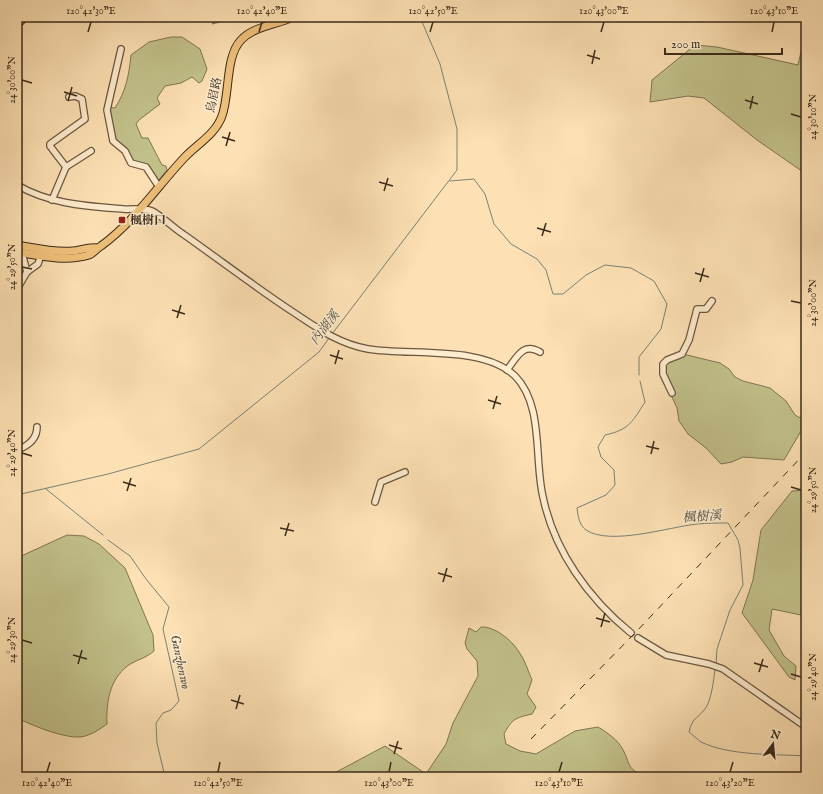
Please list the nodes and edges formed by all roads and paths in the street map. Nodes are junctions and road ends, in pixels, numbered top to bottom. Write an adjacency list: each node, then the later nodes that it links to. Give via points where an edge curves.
1 (24, 17): 3 (highway)
2 (293, 17): 9 (main road, 烏眉路, via 255,30 240,41 231,62 226,104 216,128)
3 (17, 24)
4 (121, 49): 9 (street, via 107,110 112,137 125,151 131,163 144,165 149,169)
5 (69, 97): 7 (street, via 82,99 85,119 50,144)
6 (91, 151): 7 (street)
7 (66, 167): 10 (street)
8 (17, 184): 10 (street, via 27,191)
9 (158, 187): 11 (main road, 烏眉路)
10 (52, 200): 11 (street, via 88,206)
11 (142, 209): 13 (main road, 烏眉路, via 118,233); 20 (street, via 153,211 264,293 342,343 370,350 471,356 493,362)
12 (17, 245): 13 (main road, via 52,251)
13 (97, 248): 14 (main road, 烏眉路, via 89,255 72,258)
14 (41, 255): 15 (main road, 烏眉路); 16 (street, via 38,264)
15 (20, 256): 16 (street)
16 (27, 272): 17 (street)
17 (17, 289)
18 (712, 301): 21 (street, via 706,309 697,309 689,340 682,354 663,364 663,374)
19 (540, 352): 20 (street, via 527,348)
20 (507, 370): 26 (street, via 522,386 532,406 542,496 559,544 583,584 612,617)
21 (672, 393)
22 (37, 427): 23 (street, via 37,433 29,444)
23 (17, 450)
24 (405, 472): 25 (street, via 381,482)
25 (375, 502)
26 (631, 633)
27 (638, 638): 28 (street, via 666,655 723,669)
28 (806, 727)

